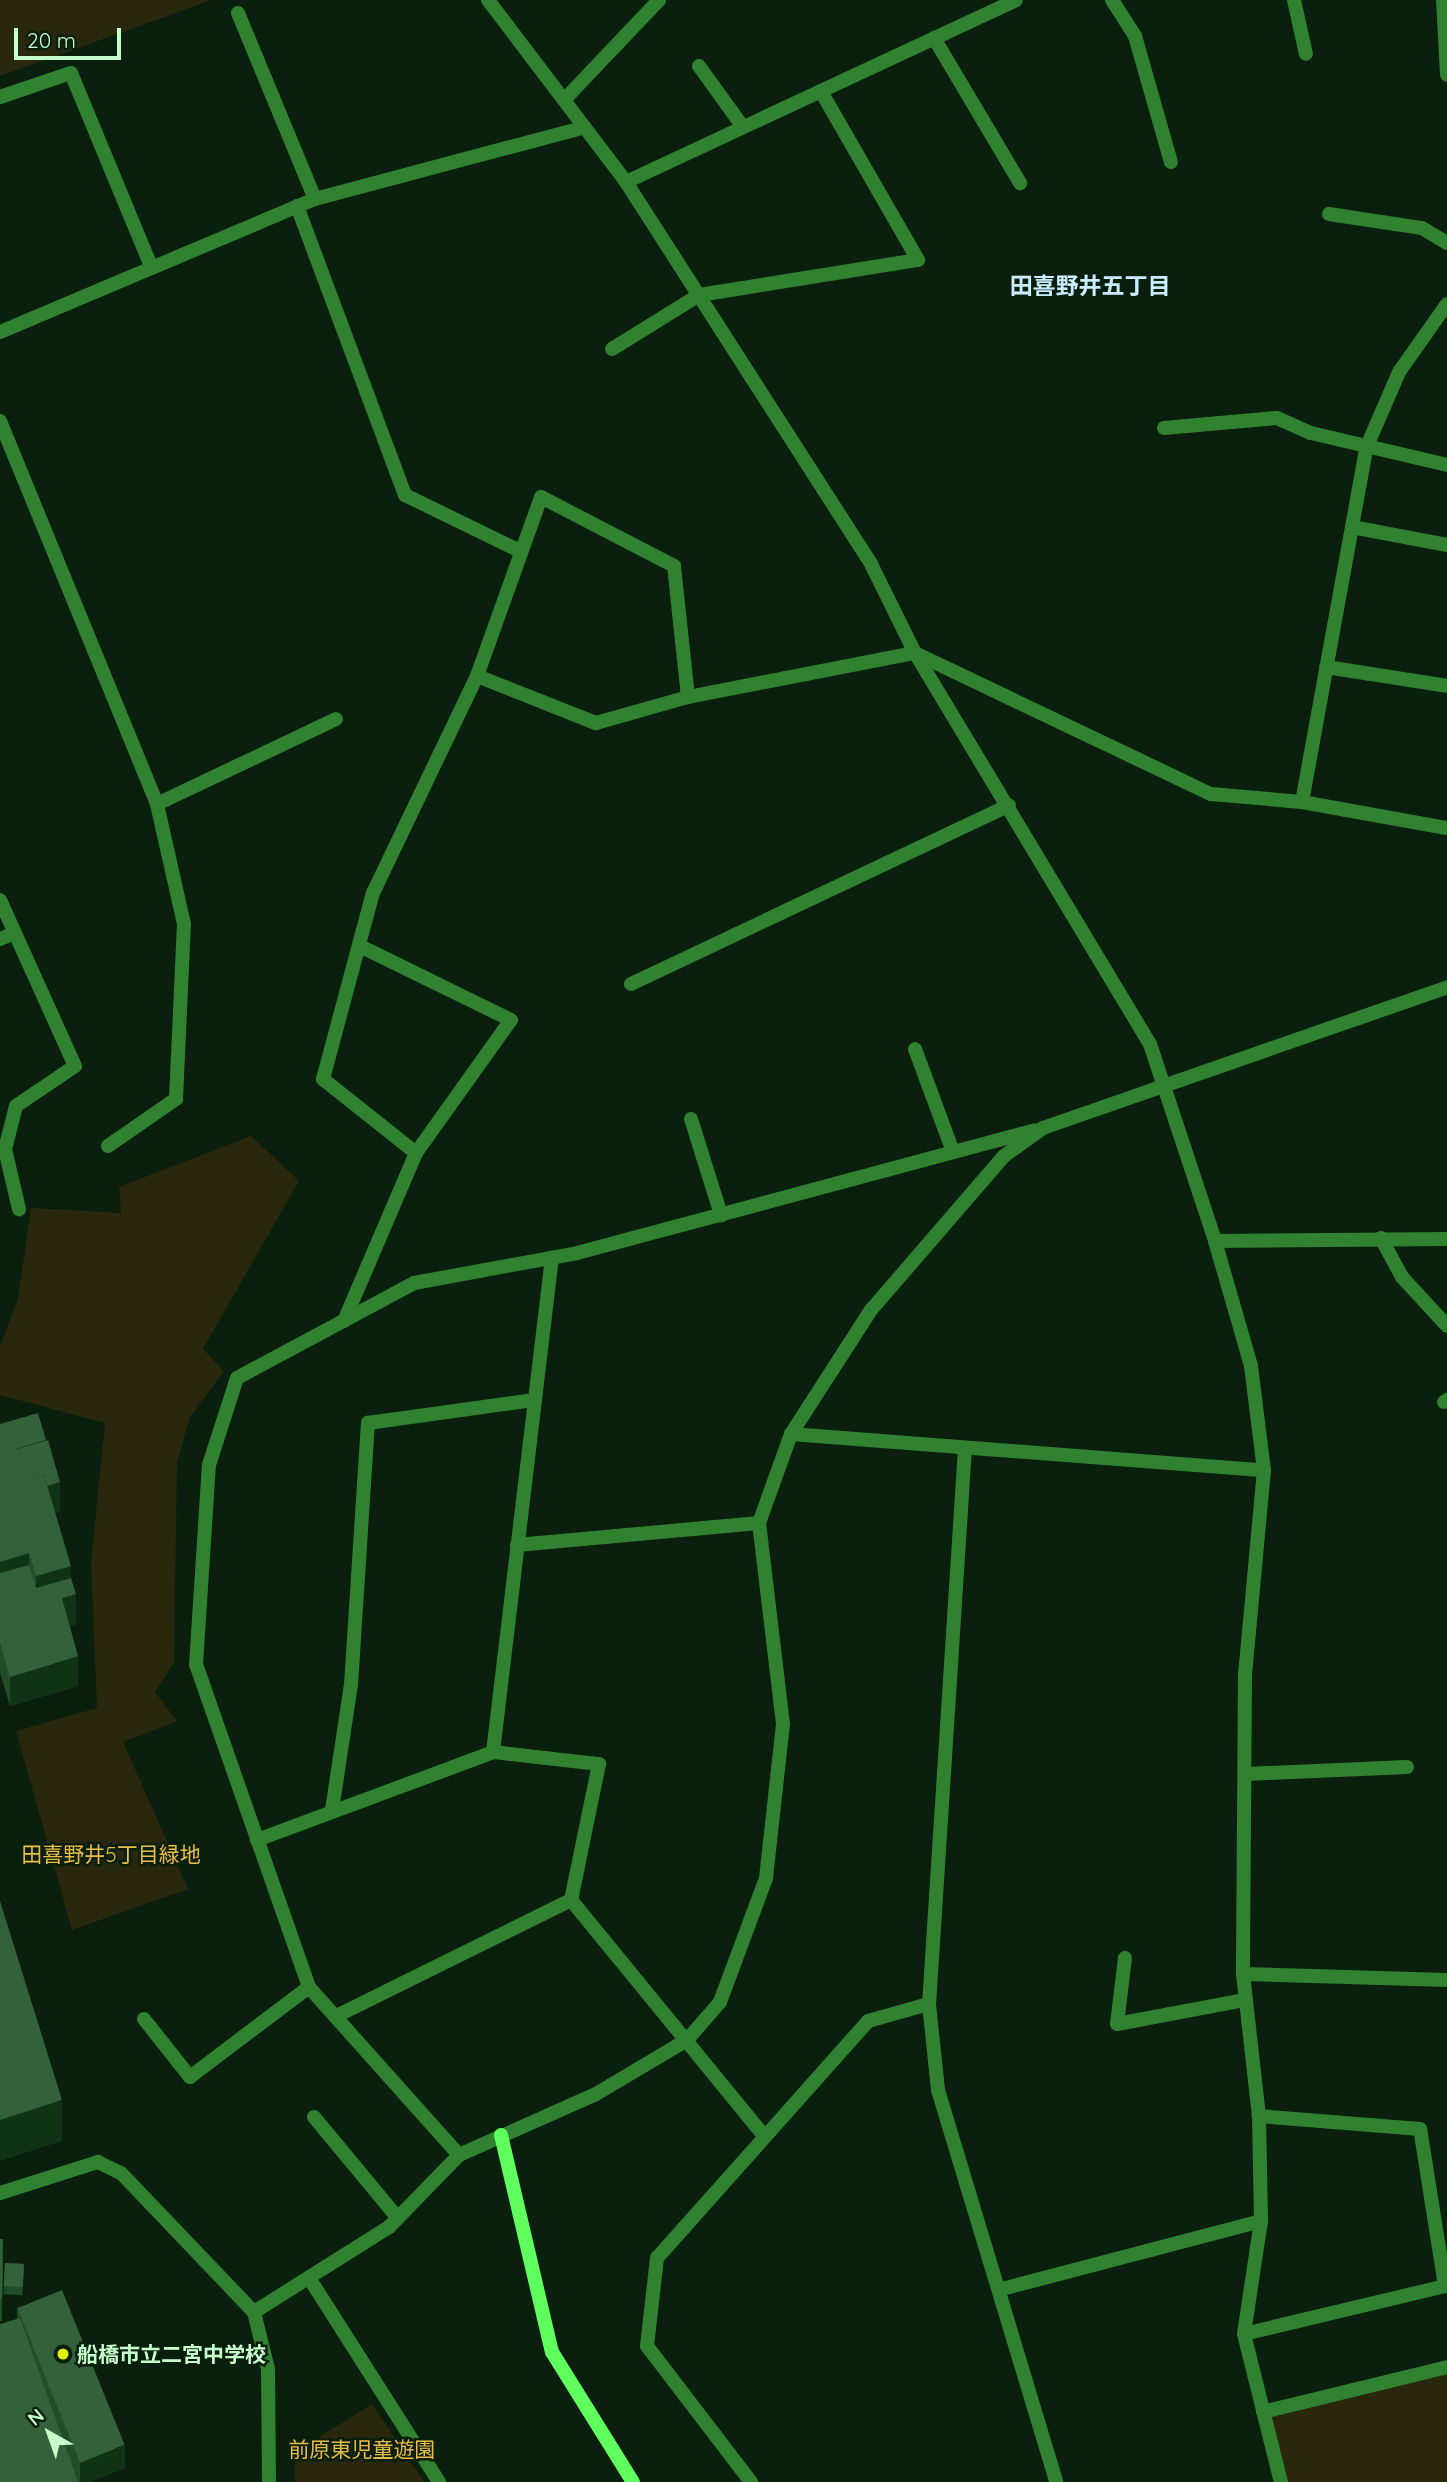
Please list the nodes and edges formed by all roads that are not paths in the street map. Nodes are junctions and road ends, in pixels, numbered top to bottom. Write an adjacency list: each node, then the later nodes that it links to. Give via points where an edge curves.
1 (488, 0): 14 (street)
2 (659, 0): 14 (street)
3 (1016, 0): 8 (street)
4 (1112, 0): 17 (street, via 1135,36)
5 (1294, 0): 9 (street)
6 (1443, 0): 11 (street)
7 (238, 13): 20 (street)
8 (934, 38): 12 (street); 19 (street)
9 (1306, 54)
10 (699, 66): 16 (street)
11 (1447, 75)
12 (821, 91): 16 (street); 25 (street, via 918,260)
13 (0, 97): 24 (street, via 71,74)
14 (566, 98): 15 (street)
15 (585, 127): 18 (street); 20 (street)
16 (743, 127): 18 (street)
17 (1171, 162)
18 (626, 182): 25 (street)
19 (1020, 183)
20 (315, 199): 21 (street)
21 (297, 206): 24 (street); 35 (street, via 405,495)
22 (1329, 214): 23 (street, via 1422,228)
23 (1447, 243)
24 (150, 264): 27 (street)
25 (699, 295): 28 (street); 36 (street, via 871,564)
26 (1447, 304): 31 (street, via 1399,372)
27 (0, 331)
28 (612, 349)
29 (0, 421): 43 (street)
30 (1164, 428): 31 (street, via 1277,418)
31 (1367, 446): 32 (street); 33 (street)
32 (1447, 465)
33 (1352, 527): 34 (street); 37 (street)
34 (1447, 545)
35 (520, 551): 38 (street); 40 (street, via 541,497 674,566)
36 (915, 653): 40 (street); 42 (street, via 1211,794); 44 (street)
37 (1326, 667): 39 (street); 42 (street)
38 (477, 676): 40 (street, via 596,723); 48 (street, via 373,893)
39 (1447, 686)
40 (688, 696)
41 (336, 719): 43 (street)
42 (1302, 802): 45 (street)
43 (157, 804): 55 (street, via 184,924 176,1099)
44 (1009, 805): 49 (street); 52 (street, via 1150,1044)
45 (1447, 828)
46 (0, 900): 47 (street)
47 (7, 936): 58 (street, via 75,1066 16,1106 5,1149)
48 (360, 946): 57 (street, via 323,1079); 57 (street, via 510,1020)
49 (631, 984)
50 (1447, 987): 52 (street)
51 (915, 1049): 56 (street)
52 (1161, 1086): 54 (street); 62 (street)
53 (691, 1119): 59 (street)
54 (1043, 1128): 56 (street); 67 (street, via 1004,1156 871,1310)
55 (108, 1146)
56 (953, 1152): 59 (street)
57 (416, 1153): 64 (street)
58 (19, 1209)
59 (721, 1214): 63 (street)
60 (1381, 1238): 61 (street); 62 (street); 65 (street, via 1402,1277)
61 (1447, 1239)
62 (1215, 1241): 69 (street, via 1251,1366)
63 (552, 1258): 64 (street, via 414,1283); 66 (street)
64 (344, 1321): 76 (street, via 237,1378 209,1465 196,1665)
65 (1447, 1326)
66 (534, 1400): 71 (street); 75 (street, via 368,1423 351,1685)
67 (790, 1434): 68 (street); 70 (street)
68 (965, 1448): 69 (street); 83 (street)
69 (1264, 1470): 74 (street, via 1245,1674)
70 (759, 1523): 71 (street); 86 (street, via 783,1724 766,1878 720,2002)
71 (517, 1545): 72 (street)
72 (493, 1752): 75 (street); 77 (street, via 599,1764)
73 (1407, 1767): 74 (street)
74 (1245, 1774): 79 (street)
75 (332, 1810): 76 (street)
76 (257, 1840): 81 (street)
77 (571, 1900): 84 (street); 86 (street)
78 (1125, 1958): 82 (street, via 1116,2024)
79 (1243, 1974): 80 (street); 82 (street)
80 (1447, 1980)
81 (309, 1987): 84 (street); 85 (street, via 190,2077)
82 (1244, 2000): 87 (street)
83 (929, 2004): 90 (street, via 867,2021); 96 (street, via 938,2090)
84 (338, 2015): 91 (street)
85 (144, 2019)
86 (687, 2040): 89 (street, via 596,2094); 90 (street)
87 (1259, 2116): 94 (street); 98 (street, via 1420,2129 1446,2286)
88 (314, 2117): 93 (street)
89 (501, 2136): 91 (street); 103 (street, via 552,2352)
90 (765, 2137): 104 (street, via 656,2258 647,2346)
91 (459, 2155): 93 (street)
92 (0, 2193): 97 (street, via 98,2162 121,2173)
93 (398, 2218): 95 (street)
94 (1261, 2221): 96 (street); 98 (street)
95 (311, 2281): 97 (street); 102 (street)
96 (1002, 2288): 105 (street)
97 (254, 2312): 101 (street, via 268,2369)
98 (1244, 2334): 100 (street)
99 (1447, 2367): 100 (street)
100 (1263, 2412): 106 (street)
101 (269, 2482)
102 (439, 2482)
103 (634, 2482)
104 (751, 2482)
105 (1055, 2482)
106 (1281, 2482)

